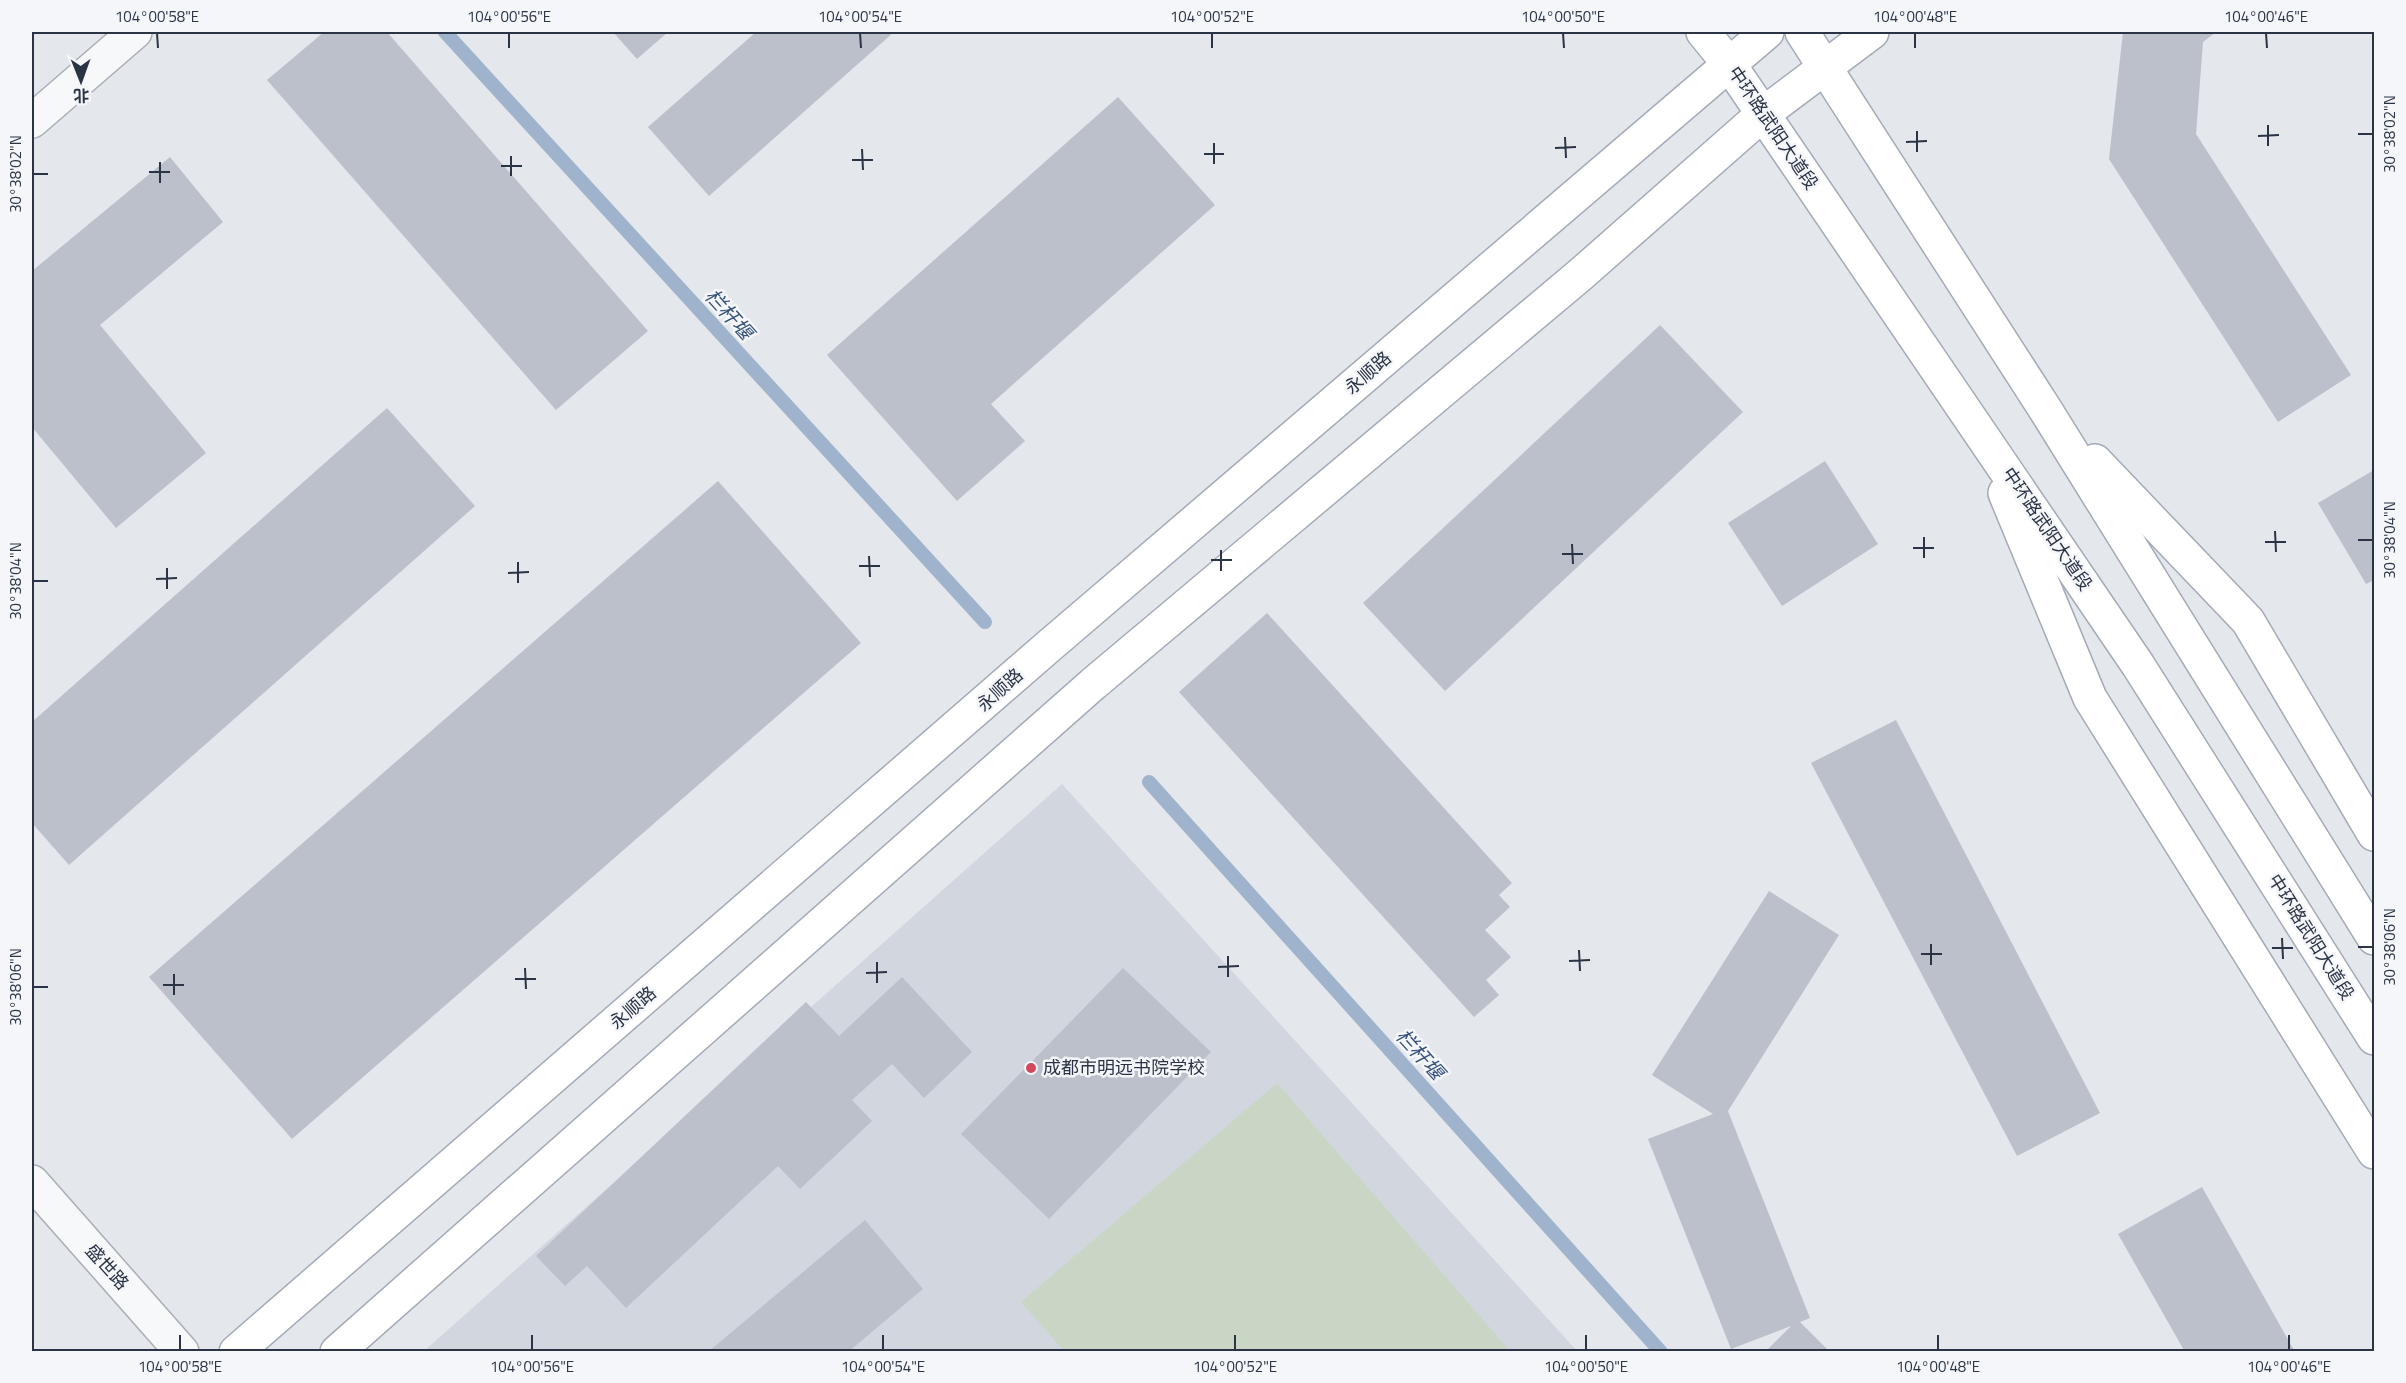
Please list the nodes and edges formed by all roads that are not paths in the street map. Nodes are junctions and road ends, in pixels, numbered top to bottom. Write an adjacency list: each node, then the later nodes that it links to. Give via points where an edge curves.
1 (135, 32): 9 (street)
2 (1703, 32): 6 (main road, 中环路武阳大道段)
3 (1767, 32): 6 (main road, 永顺路)
4 (1802, 32): 7 (main road)
5 (1872, 32): 7 (main road)
6 (1729, 64): 8 (main road, 中环路武阳大道段); 18 (main road, 永顺路, via 1049,646)
7 (1825, 66): 8 (main road); 10 (main road)
8 (1763, 114): 11 (main road, 中环路武阳大道段); 19 (main road, via 1580,275 1093,684)
9 (32, 121)
10 (2045, 409): 12 (main road, via 2247,621); 13 (main road)
11 (1978, 427): 14 (main road, 中环路武阳大道段, via 2138,664); 15 (main road, via 2090,698)
12 (2374, 834)
13 (2374, 938)
14 (2374, 1038)
15 (2374, 1152)
16 (32, 1182): 17 (street, 盛世路)
17 (182, 1352)
18 (236, 1352)
19 (336, 1352)

